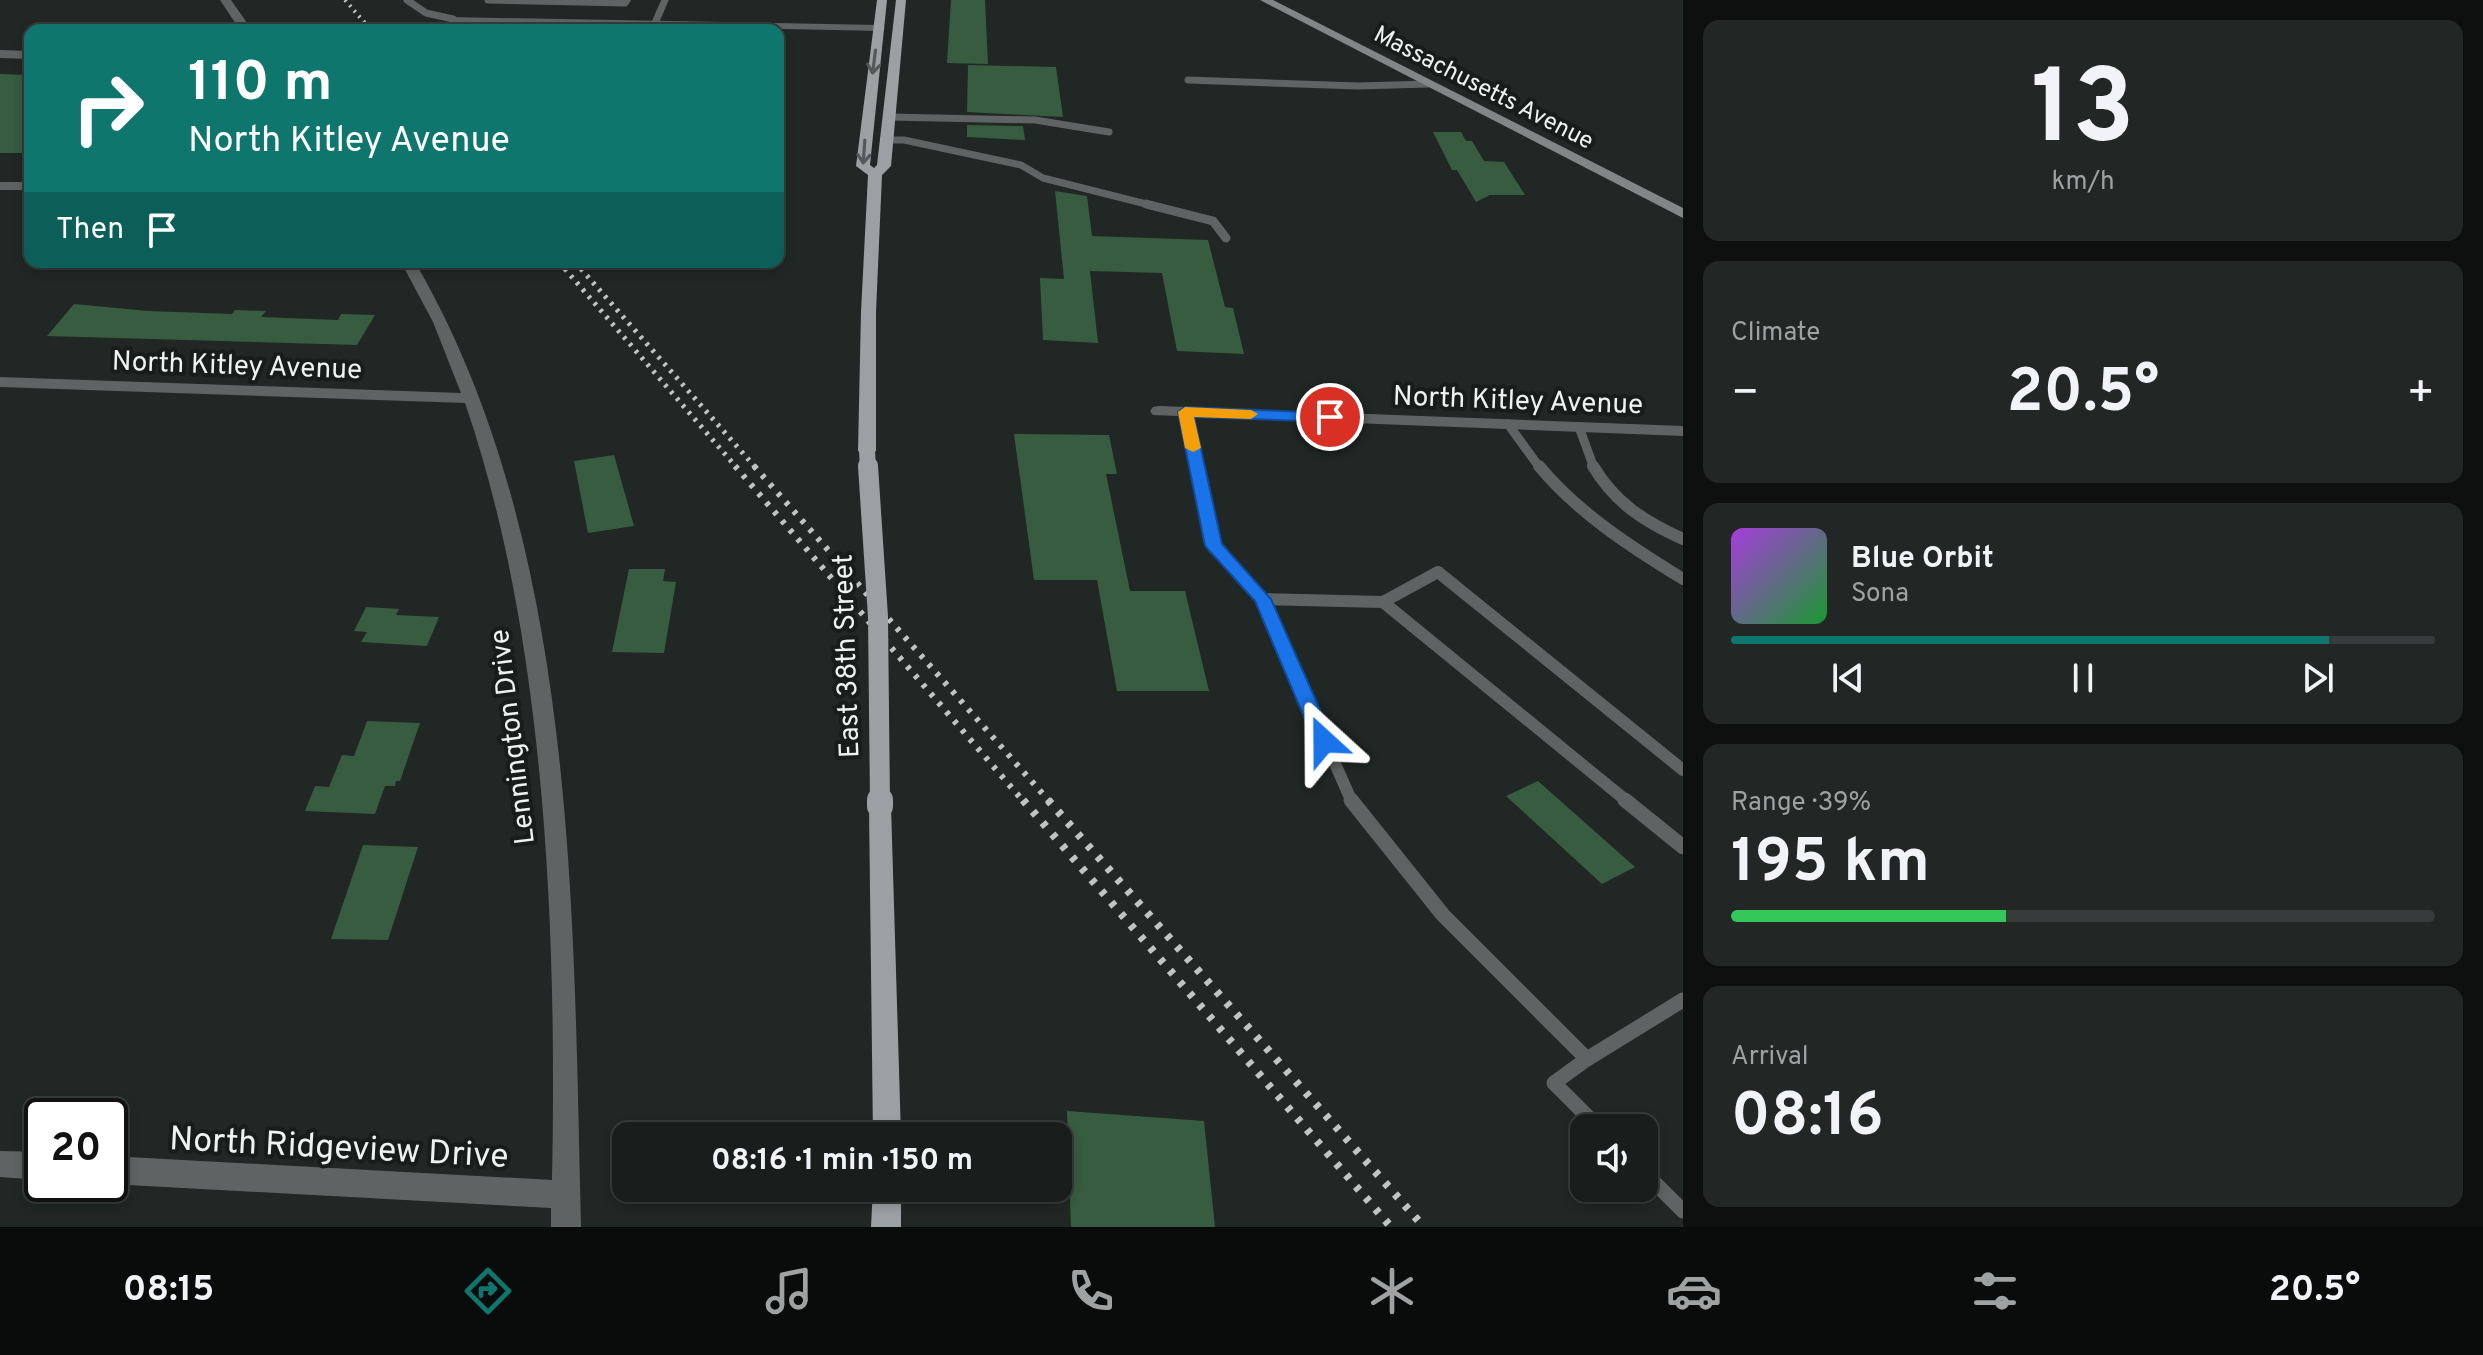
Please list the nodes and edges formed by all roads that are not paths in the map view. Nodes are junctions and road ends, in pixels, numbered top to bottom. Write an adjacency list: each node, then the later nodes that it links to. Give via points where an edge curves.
1 (225, 0): 11 (street)
2 (407, 0): 9 (lane, via 426,13)
3 (488, 0): 4 (lane)
4 (627, 0)
5 (665, 0): 10 (lane)
6 (882, 0): 14 (main road, East 38th Street)
7 (901, 0): 19 (main road, East 38th Street)
8 (1265, 0): 18 (main road, Massachusetts Avenue)
9 (453, 19): 10 (street)
10 (655, 23): 12 (street)
11 (242, 24)
12 (700, 24)
13 (784, 26): 14 (street)
14 (879, 28): 22 (main road, East 38th Street, one-way to 22, via 863,166)
15 (0, 54): 16 (street)
16 (24, 55)
17 (1188, 80): 18 (lane)
18 (1428, 84): 25 (main road, Massachusetts Avenue)
19 (890, 117): 20 (lane, via 1035,120); 21 (main road, East 38th Street)
20 (1109, 132)
21 (888, 140): 22 (main road, East 38th Street, via 884,166); 26 (lane, via 1021,165 1043,178 1213,221)
22 (875, 174): 44 (main road, East 38th Street, bridge, via 867,278 867,451 878,605)
23 (0, 186): 24 (street)
24 (24, 186)
25 (1683, 214)
26 (1226, 238)
27 (411, 268): 29 (street, Lennington Drive)
28 (0, 382): 29 (street, North Kitley Avenue)
29 (473, 398): 49 (street, Lennington Drive, via 516,558 539,690 561,960)
30 (1159, 411): 31 (street, North Kitley Avenue)
31 (1185, 412): 32 (street, North Kitley Avenue); 37 (lane, via 1214,546)
32 (1508, 424): 33 (street, North Kitley Avenue); 36 (lane, via 1553,484)
33 (1579, 427): 34 (street, North Kitley Avenue); 35 (lane, via 1601,483 1656,528)
34 (1683, 431)
35 (1683, 539)
36 (1683, 579)
37 (1262, 599): 38 (lane); 42 (lane, via 1349,798 1443,915)
38 (1383, 602): 39 (lane, via 1438,572); 40 (lane)
39 (1683, 770)
40 (1683, 847)
41 (1683, 1000): 42 (lane)
42 (1587, 1059): 43 (lane, via 1554,1083)
43 (1585, 1114)
44 (887, 1122)
45 (0, 1164): 46 (street)
46 (24, 1165)
47 (128, 1171): 49 (street, North Ridgeview Drive)
48 (1658, 1186): 51 (lane)
49 (565, 1195): 52 (street, Lennington Drive)
50 (887, 1202): 53 (main road)
51 (1683, 1211)
52 (566, 1227)
53 (886, 1227)

